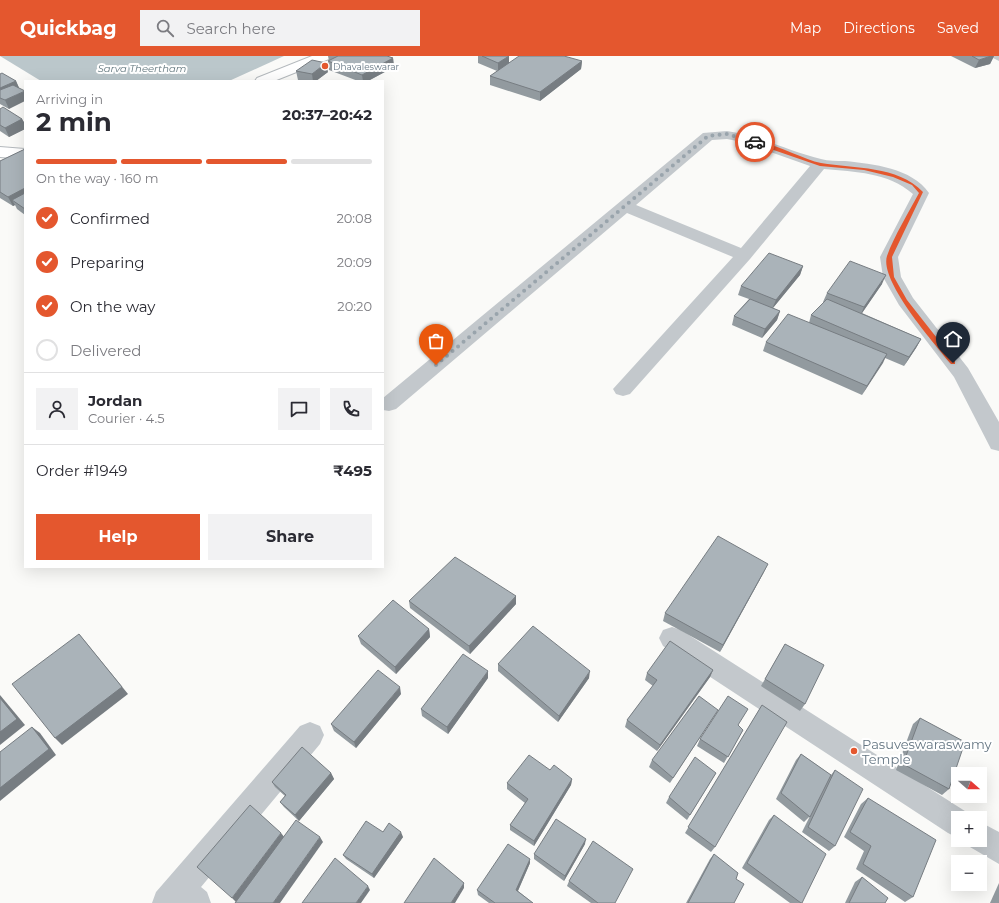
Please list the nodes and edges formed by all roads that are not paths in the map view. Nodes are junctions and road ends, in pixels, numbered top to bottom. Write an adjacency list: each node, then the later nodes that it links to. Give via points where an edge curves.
1 (324, 56): 4 (highway)
2 (993, 56): 3 (lane)
3 (999, 59)
4 (264, 80)
5 (0, 152): 6 (highway)
6 (24, 154)
7 (820, 164): 8 (street, via 745,138 727,134 708,136); 9 (street); 12 (street, via 864,168 894,176 913,184 922,193 889,257 892,277 905,301 961,373)
8 (624, 206): 9 (street); 11 (street)
9 (744, 255): 10 (street)
10 (624, 389)
11 (389, 404)
12 (999, 443)
13 (672, 638): 15 (street)
14 (310, 735): 18 (street)
15 (951, 818)
16 (987, 842): 17 (street)
17 (999, 850)
18 (182, 898)

